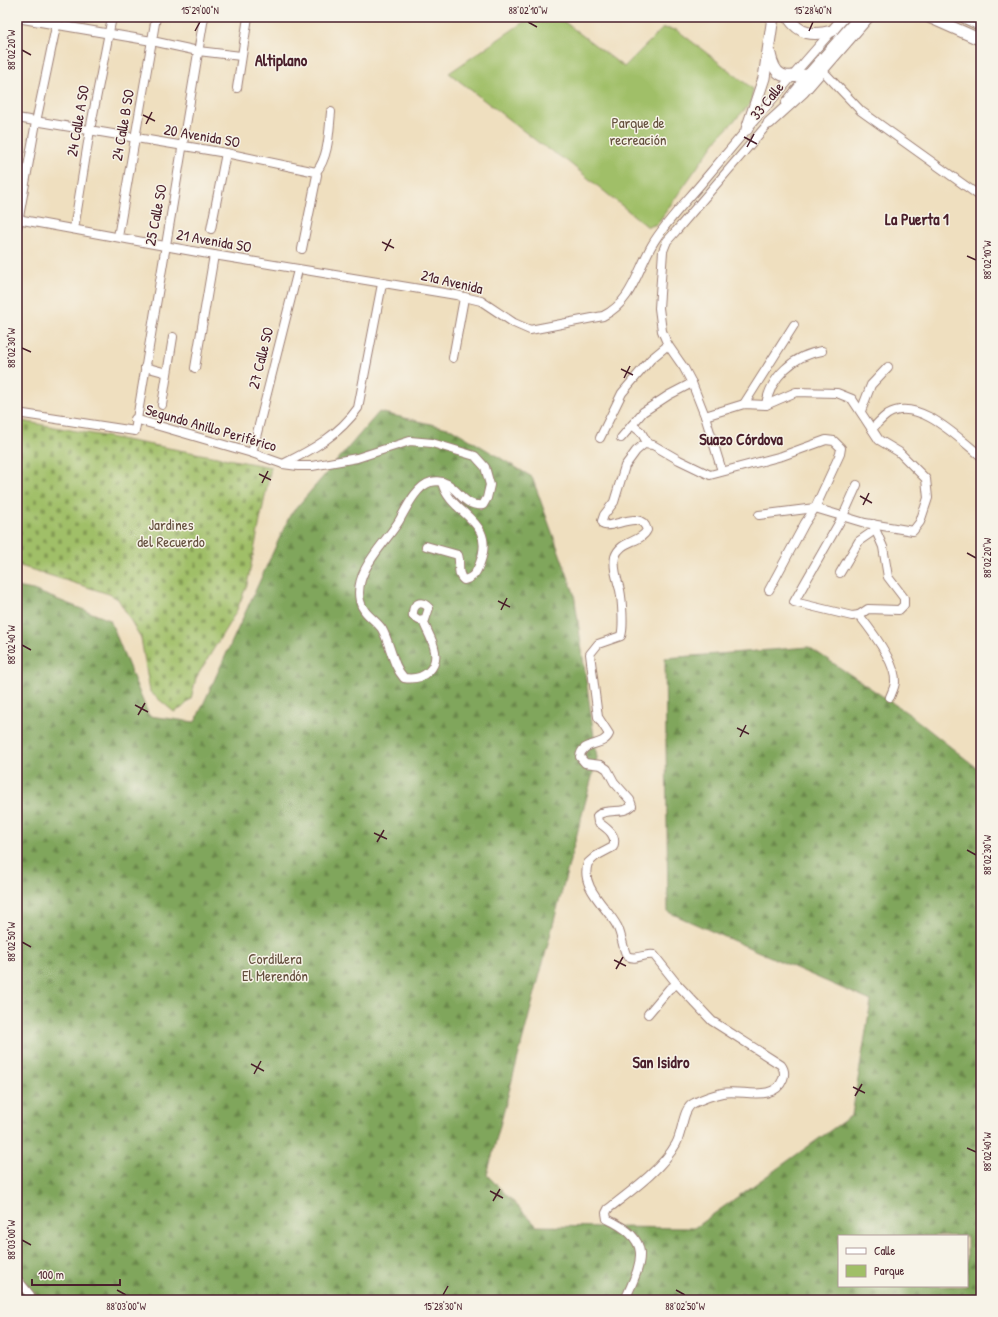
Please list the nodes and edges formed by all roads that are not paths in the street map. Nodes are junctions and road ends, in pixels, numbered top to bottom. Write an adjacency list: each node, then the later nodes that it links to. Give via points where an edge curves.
1 (112, 17): 17 (street, 24 Calle A SO)
2 (156, 17): 19 (street, 24 Calle B SO)
3 (204, 17): 21 (street, 25 Calle SO)
4 (248, 17): 22 (street)
5 (773, 17): 20 (highway)
6 (778, 17): 20 (highway)
7 (788, 17): 16 (highway, via 806,34 817,35)
8 (844, 17): 16 (main road, 33 Calle)
9 (859, 17): 24 (main road, 33 Calle)
10 (868, 17): 23 (highway)
11 (929, 17): 18 (highway)
12 (964, 17): 15 (highway)
13 (20, 18): 14 (street)
14 (57, 21): 17 (street); 29 (street)
15 (981, 25)
16 (832, 31): 25 (street, 33 Calle)
17 (108, 33): 19 (street); 32 (street, 24 Calle A SO)
18 (981, 40)
19 (152, 41): 21 (street); 33 (street, 24 Calle B SO)
20 (769, 48): 25 (highway, via 774,69 780,75); 31 (highway, via 761,90)
21 (198, 51): 22 (street); 35 (street, 25 Calle SO)
22 (241, 56): 26 (street)
23 (822, 70): 30 (highway); 39 (street, via 861,111)
24 (808, 75): 25 (highway); 30 (street, 33 Calle)
25 (791, 77): 31 (street, 33 Calle)
26 (237, 88)
27 (331, 112): 38 (street, via 323,160)
28 (17, 118): 29 (street, 20 Avenida SO)
29 (36, 122): 32 (street, 20 Avenida SO); 41 (street)
30 (769, 123): 37 (street, 33 Calle)
31 (747, 129): 34 (street, 33 Calle)
32 (90, 130): 33 (street, 20 Avenida SO); 45 (street, 24 Calle A SO)
33 (135, 138): 35 (street, 20 Avenida SO); 46 (street, 24 Calle B SO)
34 (733, 145): 37 (street); 40 (street, 33 Calle)
35 (183, 146): 36 (street, 20 Avenida SO); 47 (street, 25 Calle SO)
36 (226, 154): 38 (street, 20 Avenida SO); 44 (street)
37 (743, 154): 42 (street, 33 Calle)
38 (314, 172): 48 (street, via 317,175)
39 (981, 197)
40 (676, 215): 42 (street); 50 (street, via 653,243)
41 (18, 219): 43 (street); 45 (street, 21 Avenida SO)
42 (684, 222): 51 (street, 33 Calle, via 667,241)
43 (17, 228)
44 (210, 228)
45 (74, 229): 46 (street, 21 Avenida SO)
46 (118, 237): 47 (street, 21 Avenida SO)
47 (164, 246): 49 (street, 21 Avenida SO); 62 (street, 25 Calle SO)
48 (302, 249)
49 (214, 255): 52 (street, 21 Avenida SO); 61 (street)
50 (646, 257): 51 (street); 54 (street, 21a Avenida, via 623,302 603,316 530,330 514,323 481,301)
51 (661, 265): 57 (street, 33 Calle, via 659,308 662,331)
52 (298, 270): 53 (street, 21 Avenida SO); 77 (street, 27 Calle SO)
53 (382, 284): 54 (street, 21a Avenida, via 456,294); 79 (street, Segundo Anillo Periférico, via 358,408 351,418 324,442)
54 (464, 298): 59 (street)
55 (794, 326): 65 (street)
56 (173, 337): 63 (street)
57 (668, 345): 64 (street, 33 Calle); 74 (street, via 622,393)
58 (822, 350): 67 (street, via 811,352 784,369)
59 (453, 358)
60 (888, 367): 68 (street, via 871,385)
61 (196, 368)
62 (144, 369): 63 (street); 71 (street, 25 Calle SO)
63 (164, 372): 66 (street)
64 (692, 383): 70 (street, 33 Calle); 72 (street, via 651,406)
65 (744, 404): 67 (street); 70 (street)
66 (162, 405)
67 (766, 405): 68 (street, via 796,392 824,392 837,393 852,400)
68 (861, 411): 73 (street)
69 (17, 413): 71 (street, Segundo Anillo Periférico, via 134,432)
70 (705, 416): 80 (street, 33 Calle)
71 (135, 419): 77 (street, Segundo Anillo Periférico)
72 (632, 425): 75 (street); 76 (street, via 641,432)
73 (872, 429): 78 (street, via 889,414 906,410 919,412 930,417); 86 (street, via 879,440 899,452 926,479 928,498 920,522 913,531)
74 (600, 438)
75 (621, 438)
76 (648, 444): 80 (street, via 705,473 714,474); 93 (street, via 639,446 626,466 614,502 602,519 602,523 607,526 635,520 644,524 647,530 644,535 622,545 615,558 622,634 618,638 595,646 590,659 598,717 609,734 602,742 586,746 580,757 585,764 601,765 606,769 632,803 628,810 602,812 597,816 598,822 612,834 614,842 611,848 588,863 587,878 598,899 617,925 627,956 634,959 654,955)
77 (252, 453): 79 (street, Segundo Anillo Periférico)
78 (981, 456)
79 (283, 464): 81 (street, via 312,466 357,458 410,441 432,443 475,456 485,467 490,484 488,498 483,505 468,504 452,486)
80 (722, 471): 83 (street, via 782,456 819,442 834,441 841,448 840,454)
81 (442, 482): 87 (street, via 447,496 482,532 482,558 476,573 464,580 460,578 458,554); 91 (street, via 424,484 390,536 376,550 359,586 360,601 368,616 381,628 398,671 404,678 414,680 424,676 431,671 435,662 434,648)
82 (857, 485): 85 (street)
83 (816, 508): 84 (street); 85 (street); 89 (street, via 805,523)
84 (759, 515)
85 (843, 516): 86 (street); 90 (street, via 794,602 842,614)
86 (874, 527): 88 (street, via 855,545); 90 (street, via 884,547 888,577 904,598 904,605 899,610 868,609)
87 (426, 546)
88 (840, 573)
89 (769, 590)
90 (859, 615): 92 (street, via 884,650 890,663 895,681)
91 (424, 619)
92 (890, 697)
93 (677, 984): 94 (street, via 669,989); 97 (street, via 712,1021 781,1064 784,1075 776,1090 767,1093 723,1093 690,1105 673,1149 638,1186 608,1209 607,1219 634,1236 641,1256 640,1265)
94 (648, 1014)
95 (17, 1279): 96 (street, via 30,1295)
96 (30, 1300)
97 (625, 1300)

